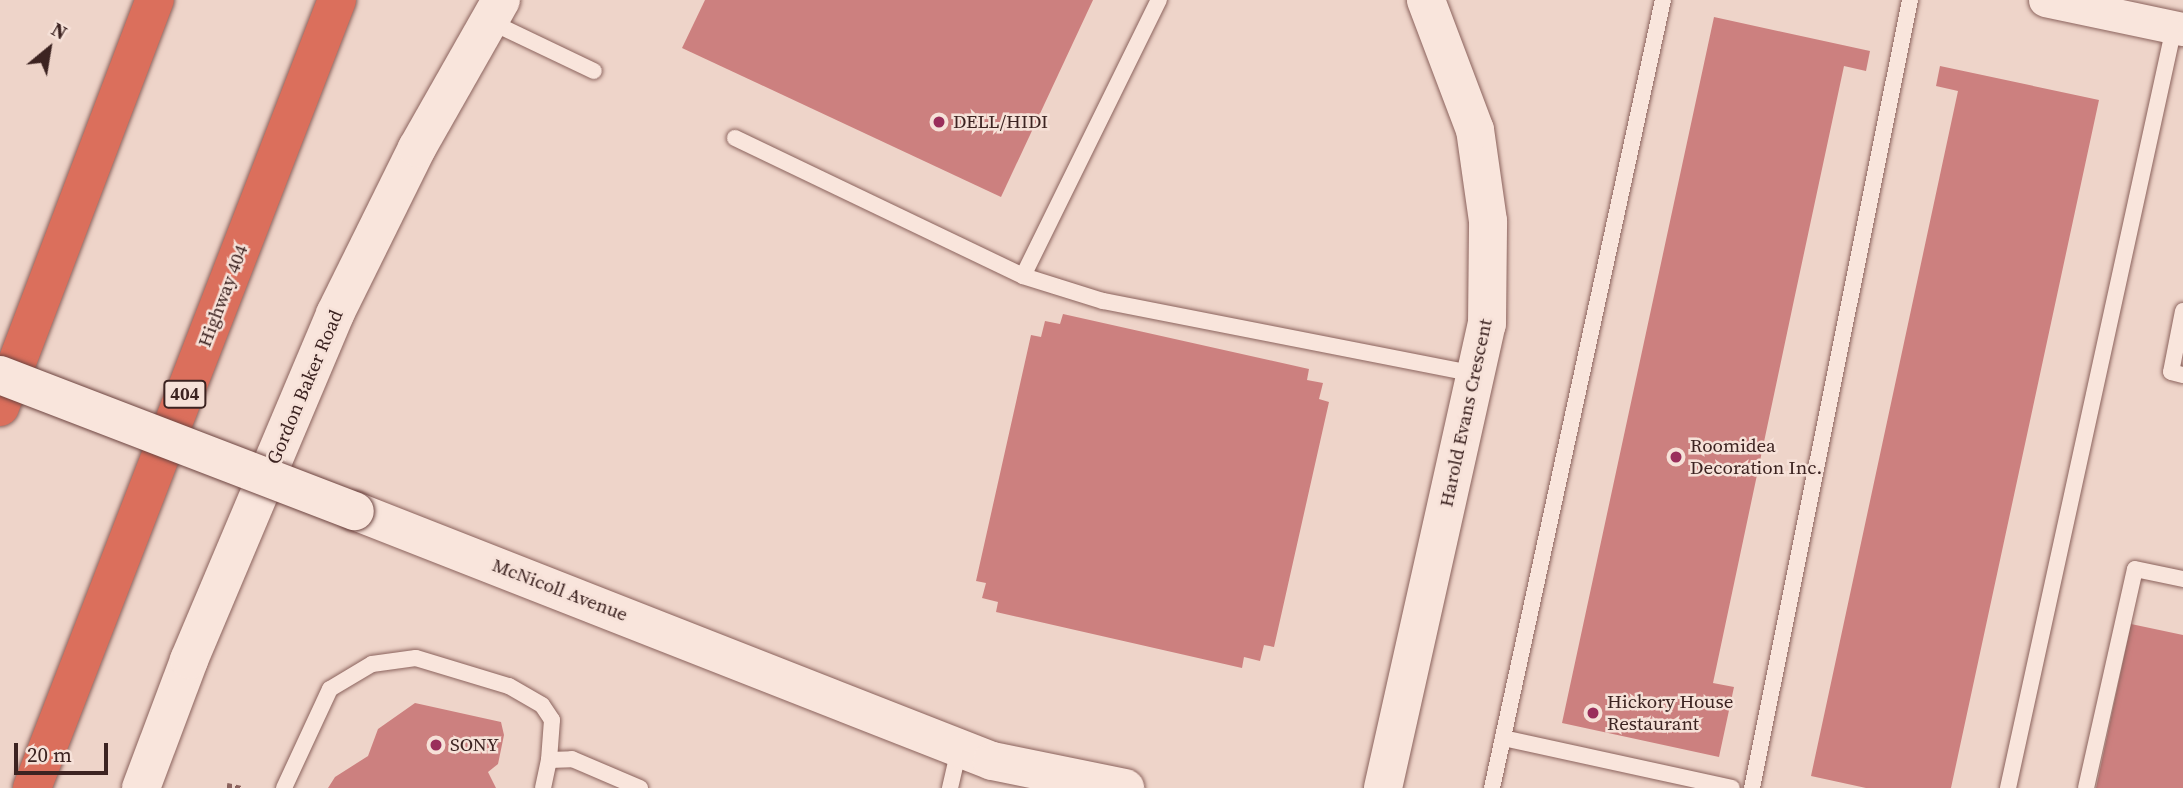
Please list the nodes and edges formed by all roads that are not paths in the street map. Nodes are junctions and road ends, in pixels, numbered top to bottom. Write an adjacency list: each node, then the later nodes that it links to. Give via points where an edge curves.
1 (155, 0): 18 (highway)
2 (338, 0): 23 (highway, Highway 404 / 404)
3 (1159, 0): 13 (lane)
4 (1426, 0): 15 (street, Harold Evans Crescent, via 1475,130 1488,220 1487,324)
5 (1663, 0): 20 (lane)
6 (1910, 0): 33 (lane)
7 (2045, 0): 8 (street)
8 (2120, 8): 10 (street)
9 (495, 10): 11 (lane); 24 (street, Gordon Baker Road, via 417,148 335,314 189,660)
10 (2178, 29): 34 (lane)
11 (594, 71)
12 (735, 138): 13 (lane)
13 (1023, 276): 15 (lane, via 1103,301)
14 (2183, 310): 16 (lane, via 2171,372)
15 (1476, 374): 30 (street, Harold Evans Crescent)
16 (2183, 374)
17 (0, 375): 21 (street, McNicoll Avenue, bridge)
18 (0, 407)
19 (2183, 579): 35 (lane, via 2135,569)
20 (1503, 738): 31 (lane); 32 (lane)
21 (960, 747): 28 (lane); 29 (street, McNicoll Avenue, via 992,761)
22 (550, 760): 25 (lane, via 552,720 542,705 509,686 416,658 372,664 330,689); 26 (lane); 27 (lane, via 572,759)
23 (32, 788)
24 (141, 788)
25 (284, 788)
26 (543, 788)
27 (640, 788)
28 (950, 788)
29 (1125, 788)
30 (1383, 788)
31 (1492, 788)
32 (1732, 788)
33 (1752, 788)
34 (2008, 788)
35 (2086, 788)

